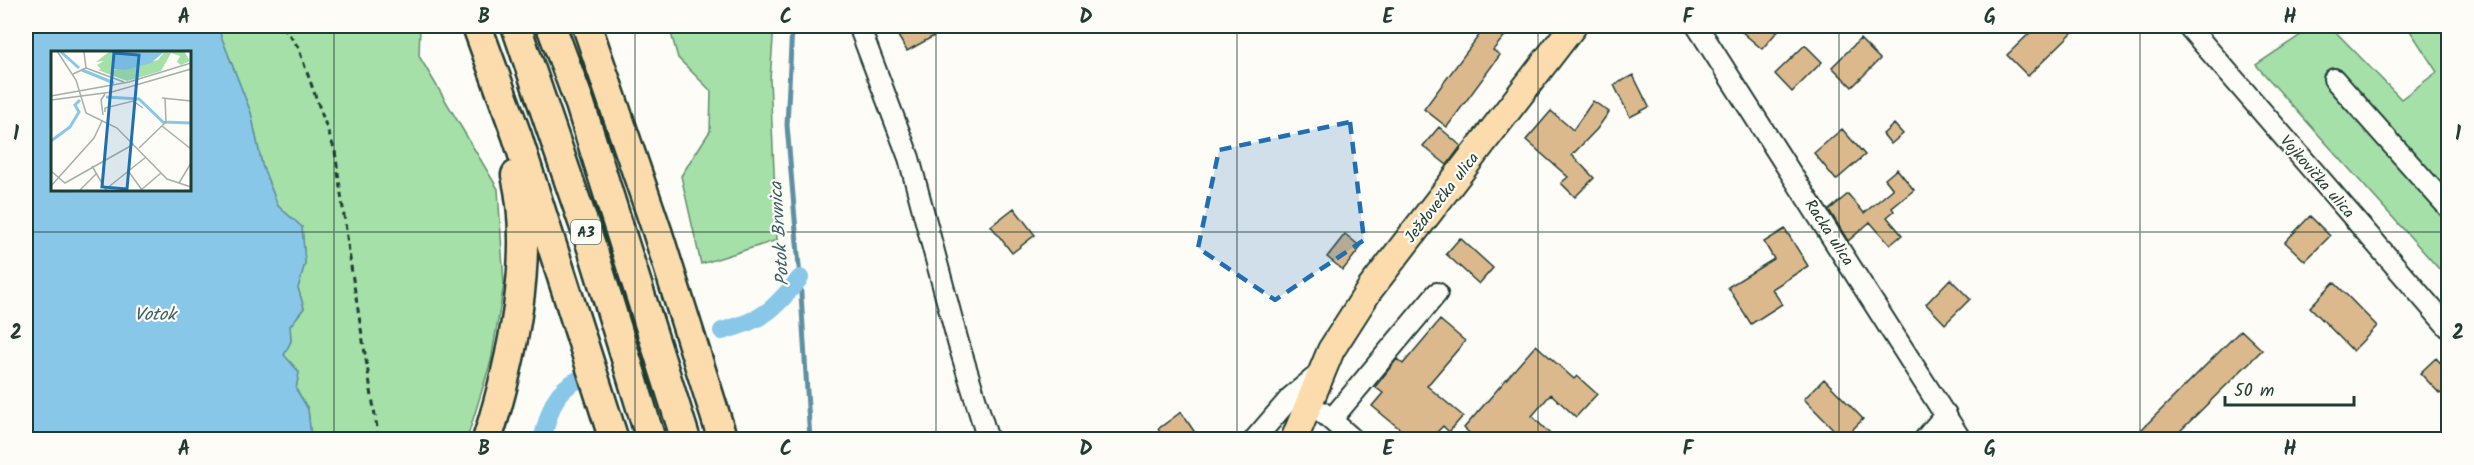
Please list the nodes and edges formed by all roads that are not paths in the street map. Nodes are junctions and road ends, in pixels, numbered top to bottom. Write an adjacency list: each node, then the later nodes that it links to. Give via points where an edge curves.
1 (477, 26): 9 (highway)
2 (516, 26): 20 (highway, A3, via 593,251)
3 (551, 26): 21 (highway, A3, via 580,104)
4 (587, 26): 22 (highway)
5 (859, 26): 23 (street, via 909,158)
6 (1573, 26): 14 (main road, Ježdovečka ulica, via 1370,290)
7 (1697, 26): 16 (street, Racka ulica)
8 (2187, 26): 13 (street, Vojkovička ulica)
9 (494, 70): 18 (highway, via 518,184 523,247 513,338); 19 (highway)
10 (2334, 79): 11 (street)
11 (2448, 207)
12 (1437, 293): 17 (street)
13 (2448, 325)
14 (1319, 375): 15 (main road, Ježdovečka ulica); 24 (street, Ježdovečka ulica, via 1292,397)
15 (1308, 403): 17 (street); 25 (main road, Ježdovečka ulica)
16 (1946, 414): 27 (street); 28 (street, Racka ulica)
17 (1331, 420): 26 (street)
18 (487, 440)
19 (614, 440)
20 (651, 440)
21 (686, 440)
22 (723, 440)
23 (988, 440)
24 (1254, 440)
25 (1294, 440)
26 (1354, 440)
27 (1924, 440)
28 (1961, 440)

